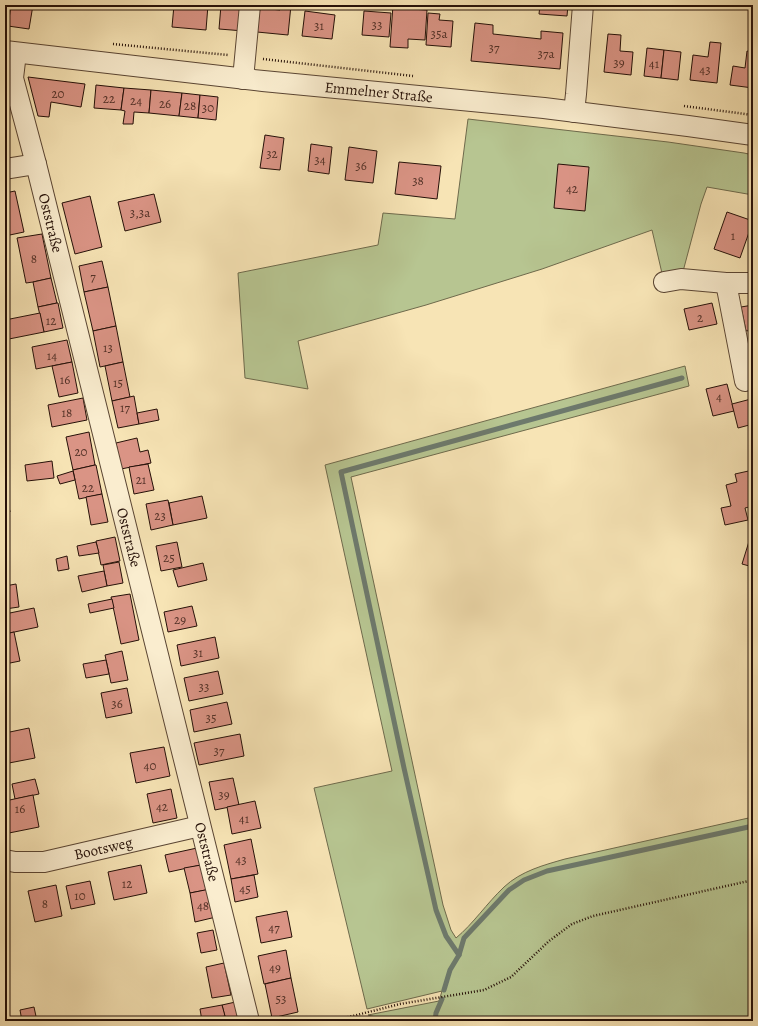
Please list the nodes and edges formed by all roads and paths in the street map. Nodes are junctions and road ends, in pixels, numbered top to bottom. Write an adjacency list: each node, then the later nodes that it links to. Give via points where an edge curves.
1 (250, 5): 5 (street)
2 (584, 5): 8 (street)
3 (106, 43): 5 (path)
4 (11, 52): 7 (street, Emmelner Straße); 10 (street, Oststraße, via 13,78)
5 (245, 57): 6 (path); 7 (street)
6 (419, 76)
7 (243, 79): 8 (street, Emmelner Straße)
8 (574, 112): 9 (street, Emmelner Straße)
9 (753, 135)
10 (36, 164): 11 (street); 16 (street, Oststraße)
11 (5, 169)
12 (664, 282): 14 (street, via 681,279)
13 (753, 282): 14 (street)
14 (726, 283): 15 (street)
15 (745, 381)
16 (200, 826): 17 (street, Bootsweg, via 44,862); 19 (street, Oststraße)
17 (5, 860)
18 (753, 880): 20 (path, via 593,916 572,924 549,941 510,977 484,990 400,1004)
19 (249, 1021)
20 (333, 1021)

